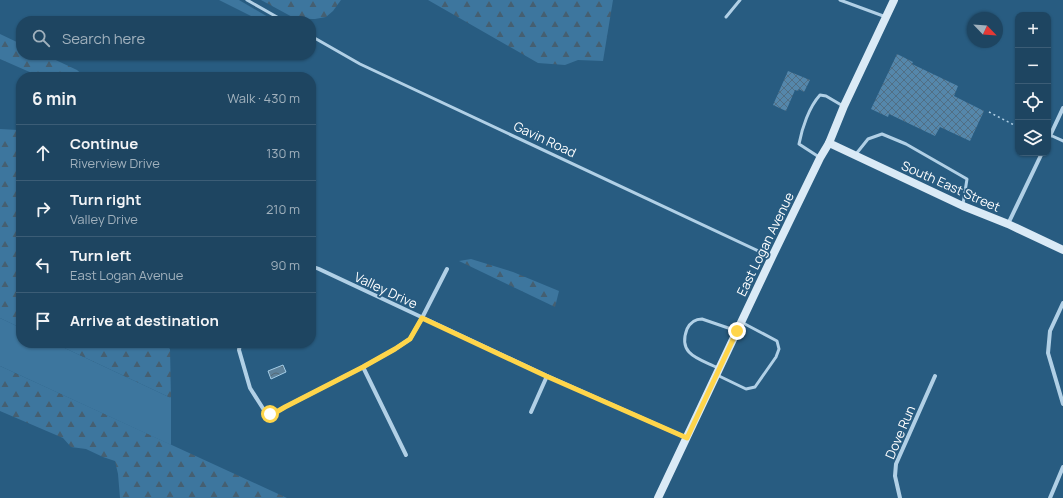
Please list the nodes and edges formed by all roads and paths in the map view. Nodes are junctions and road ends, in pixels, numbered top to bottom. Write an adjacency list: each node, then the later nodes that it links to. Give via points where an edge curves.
1 (246, 0): 5 (lane)
2 (740, 0): 7 (lane)
3 (840, 0): 6 (lane)
4 (894, 0): 6 (street, East Logan Avenue)
5 (275, 16)
6 (886, 16): 9 (street, East Logan Avenue)
7 (726, 17)
8 (316, 39): 23 (lane, Gavin Road, via 360,64)
9 (844, 106): 16 (street, East Logan Avenue); 19 (lane, via 820,95 811,108 800,144)
10 (1063, 108): 13 (street)
11 (989, 112): 12 (path)
12 (1015, 125)
13 (1051, 133)
14 (1051, 135): 15 (lane)
15 (1063, 141)
16 (829, 143): 17 (street, South East Street); 19 (street, East Logan Avenue)
17 (855, 155): 20 (street, South East Street); 20 (lane, via 868,139 882,134 906,144 967,179)
18 (1041, 156): 21 (street)
19 (820, 158): 23 (street, East Logan Avenue)
20 (963, 206): 21 (street, South East Street)
21 (1008, 224): 22 (street, South East Street)
22 (1063, 250)
23 (772, 257): 28 (street, East Logan Avenue)
24 (316, 268): 27 (street, Valley Drive)
25 (447, 269): 27 (street)
26 (1063, 303): 35 (street, via 1050,331 1048,353)
27 (422, 318): 31 (street, via 410,339); 33 (street, Valley Drive)
28 (741, 322): 29 (street, East Logan Avenue); 32 (lane, via 777,341 780,349 755,386 746,389)
29 (737, 331): 32 (street, East Logan Avenue); 32 (lane, via 702,319 693,321 688,327 685,345 688,352)
30 (240, 348): 31 (street, via 250,388 264,410 270,414)
31 (363, 367): 38 (street)
32 (718, 372): 37 (street, East Logan Avenue)
33 (546, 376): 36 (street); 37 (street, Valley Drive)
34 (935, 376): 41 (street, Dove Run, via 896,464 895,476)
35 (1063, 404)
36 (531, 412)
37 (687, 438): 40 (street, East Logan Avenue)
38 (406, 455)
39 (1063, 467): 42 (street)
40 (658, 498)
41 (900, 498)
42 (1050, 498)

